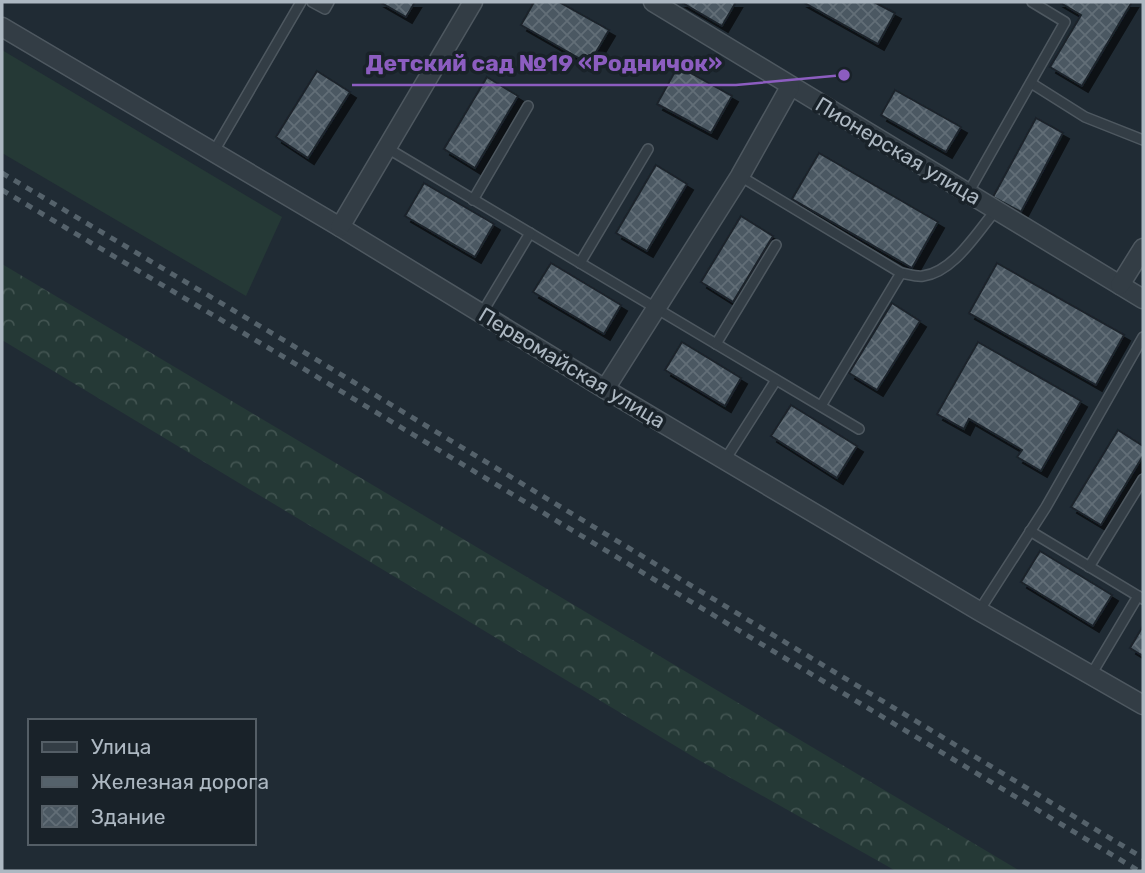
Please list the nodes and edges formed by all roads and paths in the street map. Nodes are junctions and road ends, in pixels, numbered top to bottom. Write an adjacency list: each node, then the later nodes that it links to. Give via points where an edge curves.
1 (301, 2): 14 (lane)
2 (312, 2): 3 (lane, via 325,9)
3 (330, 2)
4 (473, 2): 12 (street)
5 (653, 2): 9 (street, Пионерская улица)
6 (1032, 2): 8 (lane, via 1065,22)
7 (2, 27): 14 (street, Первомайская улица)
8 (1031, 83): 11 (lane, via 1085,117); 16 (lane)
9 (790, 87): 15 (street); 16 (street, Пионерская улица)
10 (528, 106): 17 (lane)
11 (1143, 140)
12 (387, 148): 17 (lane); 19 (street)
13 (648, 149): 23 (lane)
14 (213, 153): 19 (street, Первомайская улица)
15 (740, 176): 24 (lane); 27 (street)
16 (968, 193): 18 (street, Пионерская улица)
17 (473, 200): 20 (lane)
18 (996, 210): 24 (lane, via 940,270 922,276); 25 (street, Пионерская улица)
19 (340, 227): 28 (street, Первомайская улица)
20 (530, 233): 23 (lane); 28 (lane)
21 (776, 245): 30 (lane)
22 (1143, 248): 25 (street)
23 (580, 263): 27 (lane)
24 (901, 273): 33 (lane)
25 (1120, 285): 26 (street, Пионерская улица)
26 (1143, 299)
27 (655, 308): 30 (lane); 32 (street)
28 (482, 313): 32 (street, Первомайская улица)
29 (1143, 337): 37 (lane)
30 (716, 344): 31 (lane)
31 (776, 380): 33 (lane); 35 (lane)
32 (605, 389): 35 (street, Первомайская улица)
33 (821, 406): 34 (lane)
34 (859, 429)
35 (725, 460): 40 (street, Первомайская улица)
36 (1143, 479): 38 (lane)
37 (1030, 531): 38 (lane); 40 (lane)
38 (1089, 567): 39 (lane)
39 (1141, 598): 41 (lane)
40 (979, 611): 41 (street, Первомайская улица)
41 (1091, 675): 42 (street, Первомайская улица)
42 (1143, 705)

